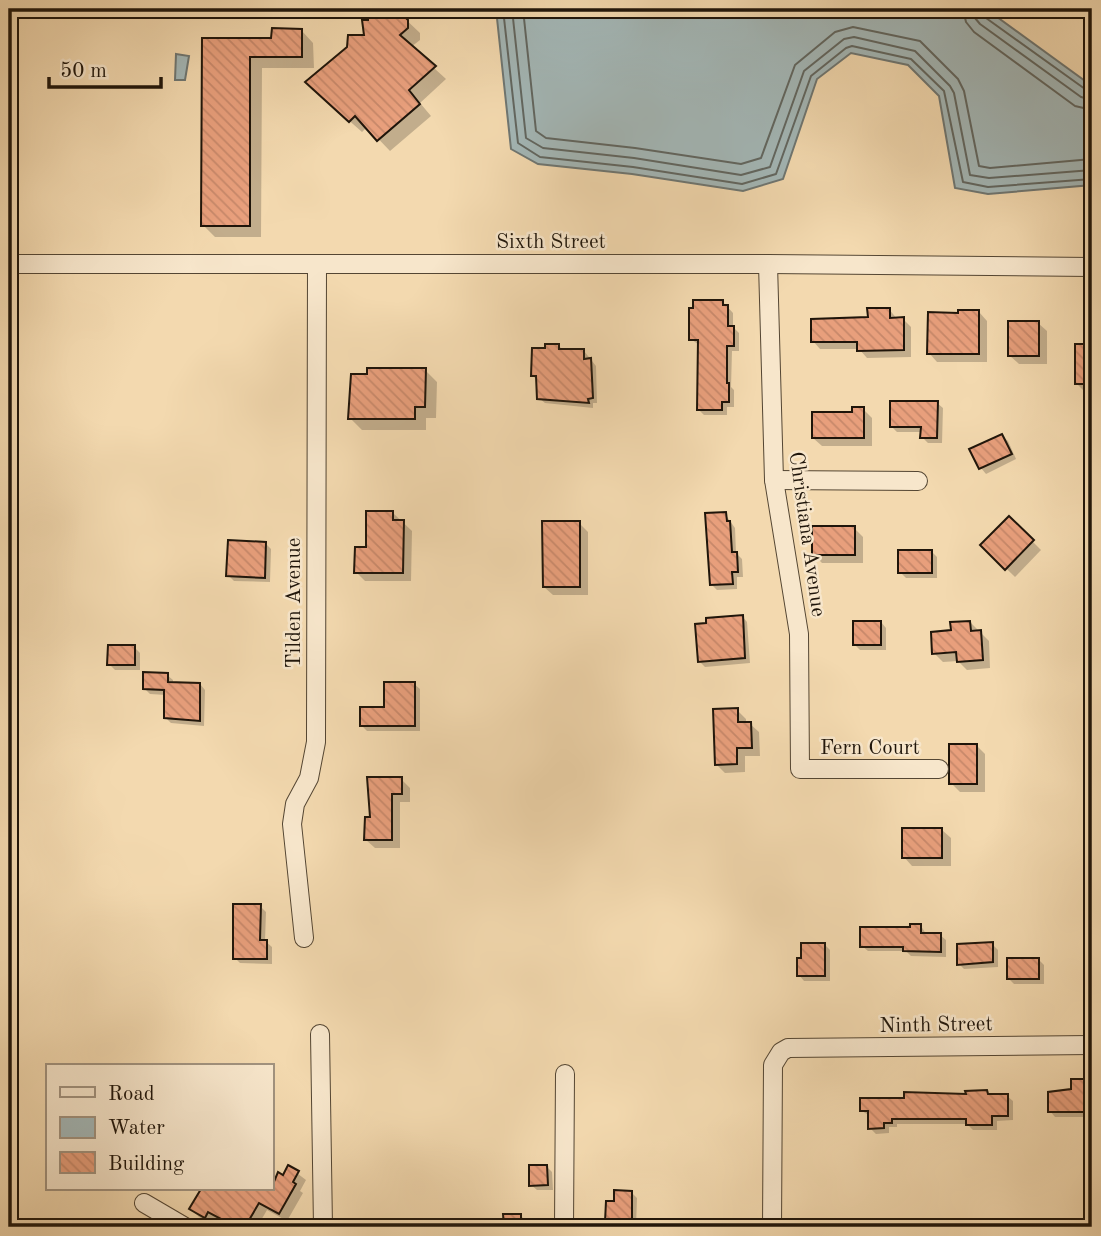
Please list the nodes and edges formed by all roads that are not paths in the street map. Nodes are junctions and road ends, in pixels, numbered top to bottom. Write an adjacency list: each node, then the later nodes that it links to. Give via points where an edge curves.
1 (9, 264): 2 (street, Sixth Street)
2 (317, 264): 3 (street, Sixth Street); 9 (street, Tilden Avenue, via 316,742 292,824)
3 (768, 264): 4 (street, Sixth Street); 5 (street, Christiana Avenue)
4 (1092, 267)
5 (774, 480): 6 (street); 7 (street, Christiana Avenue, via 799,634)
6 (918, 481)
7 (800, 769): 8 (street, Fern Court)
8 (939, 769)
9 (304, 938)
10 (320, 1034): 15 (street)
11 (1092, 1045): 17 (street, Ninth Street, via 788,1048 773,1065)
12 (565, 1074): 16 (street)
13 (144, 1203): 14 (street)
14 (185, 1227)
15 (323, 1227)
16 (564, 1227)
17 (772, 1227)

